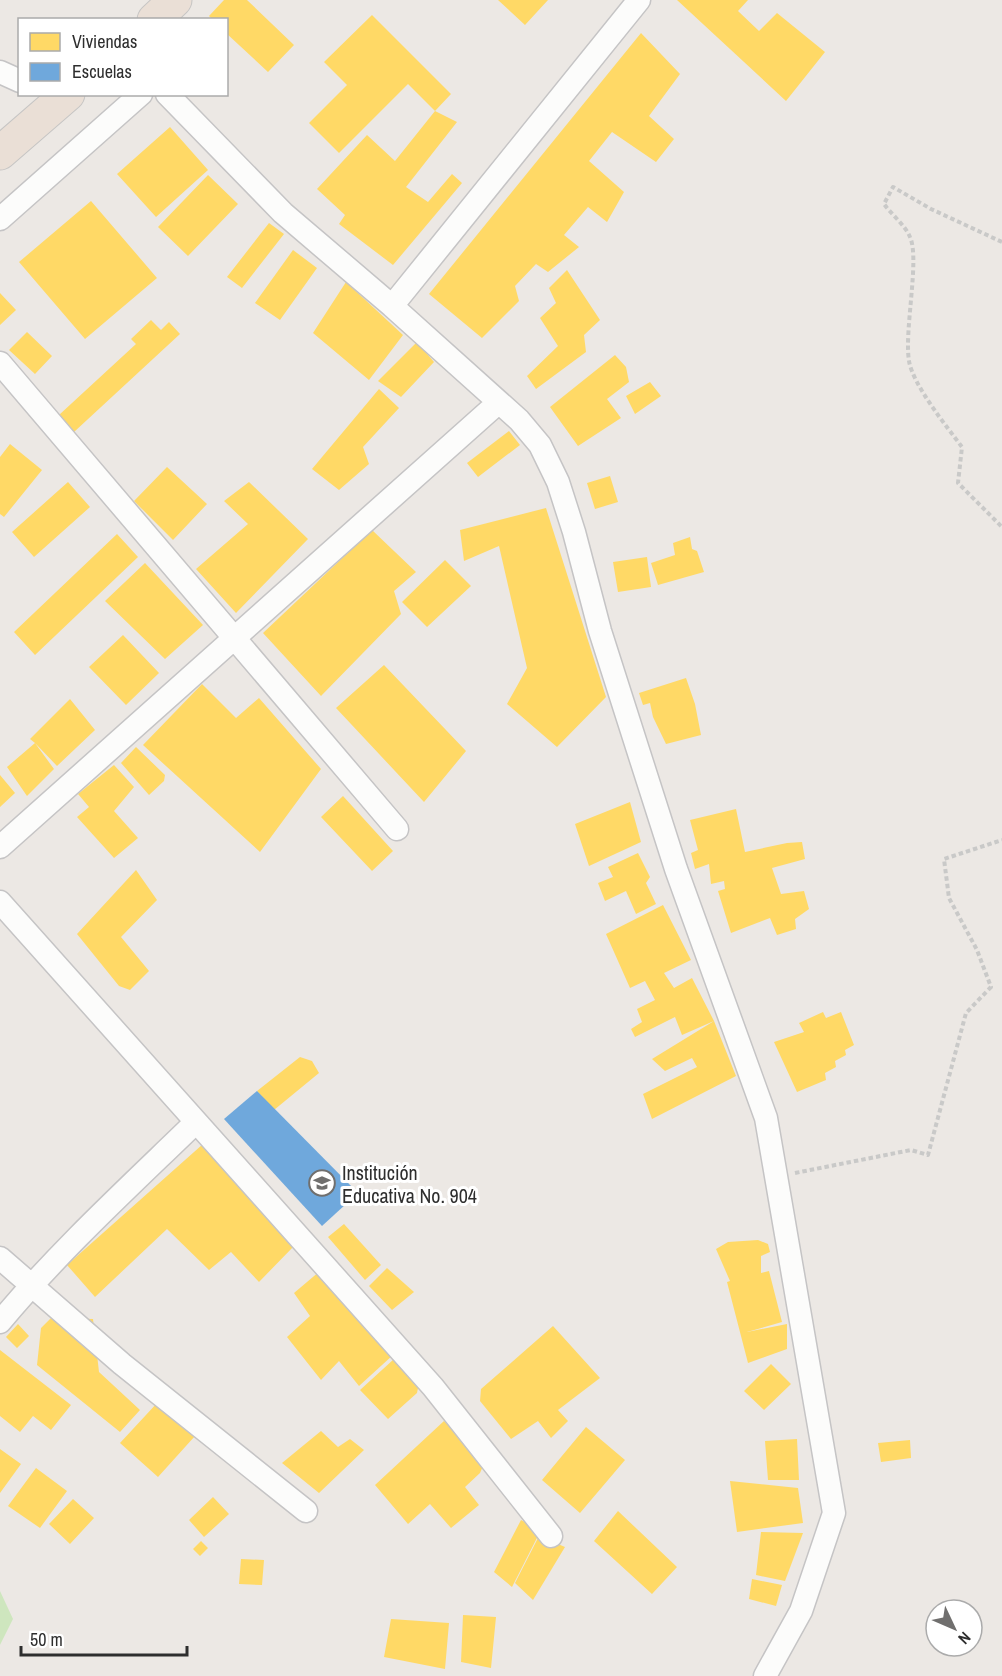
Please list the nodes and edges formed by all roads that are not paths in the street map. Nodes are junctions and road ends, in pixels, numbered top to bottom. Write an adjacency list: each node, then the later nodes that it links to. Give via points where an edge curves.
1 (175, 0): 3 (highway)
2 (631, 3): 11 (street)
3 (156, 18)
4 (0, 72): 5 (street)
5 (18, 80)
6 (139, 96): 10 (street)
7 (169, 96): 11 (street, via 283,213)
8 (59, 97): 9 (highway)
9 (0, 153)
10 (0, 219)
11 (392, 306): 13 (street)
12 (0, 363): 14 (street)
13 (499, 402): 14 (street); 24 (street, via 540,445 558,482 600,631 676,869 766,1118 834,1513 801,1611)
14 (233, 637): 15 (street); 16 (street)
15 (397, 829)
16 (0, 847)
17 (0, 902): 18 (street)
18 (196, 1122): 20 (street); 23 (street, via 433,1387)
19 (0, 1258): 20 (street)
20 (31, 1285): 21 (street); 22 (street, via 122,1364)
21 (0, 1322)
22 (306, 1511)
23 (551, 1536)
24 (765, 1676)

